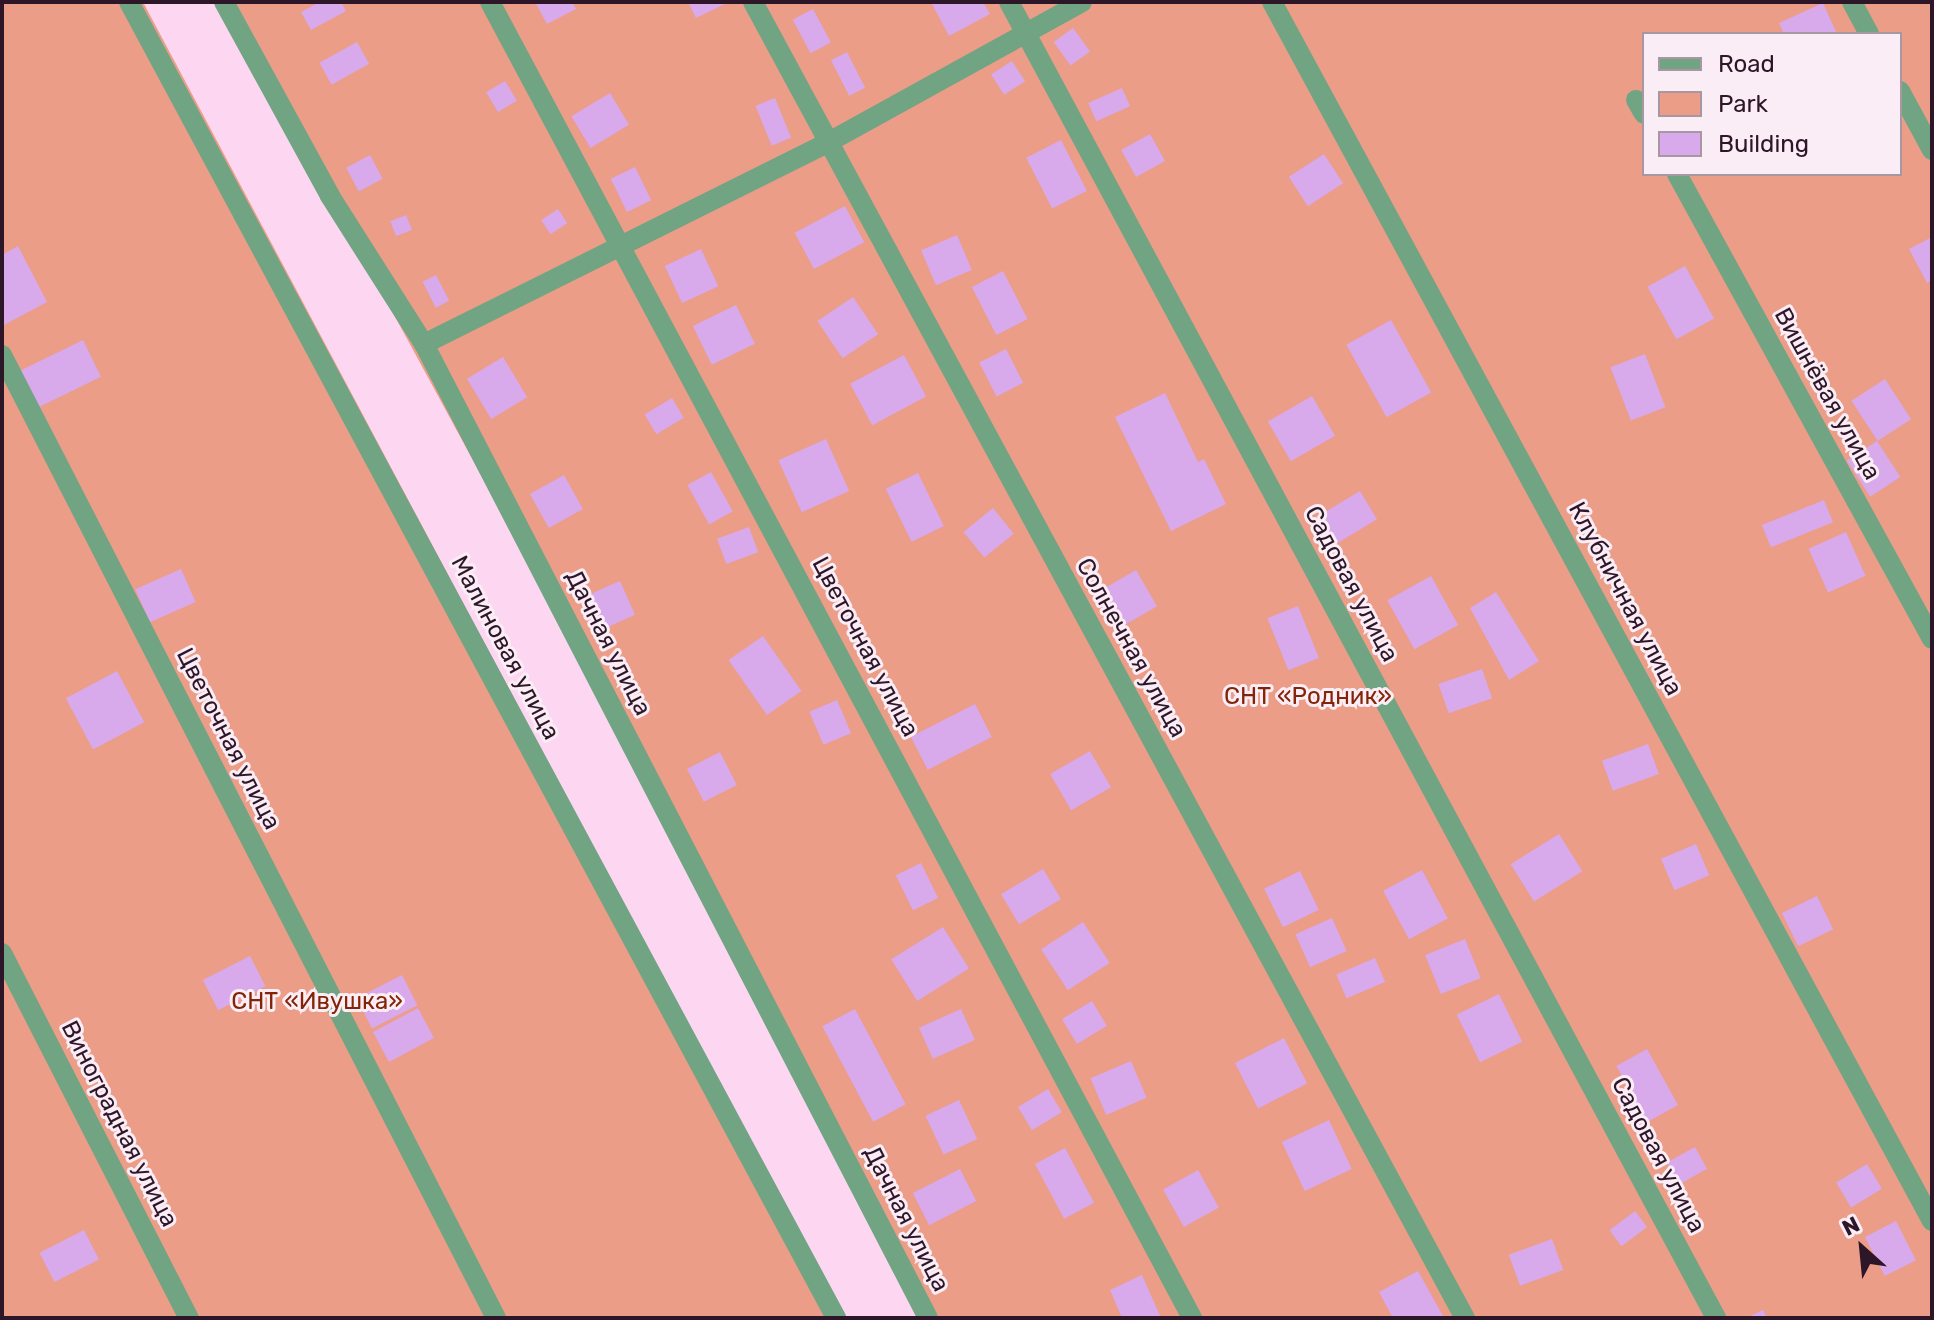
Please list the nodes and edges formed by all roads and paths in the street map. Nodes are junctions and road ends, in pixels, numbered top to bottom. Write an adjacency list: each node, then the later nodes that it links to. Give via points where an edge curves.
1 (129, 2): 23 (street, Малиновая улица)
2 (224, 2): 16 (street, Дачная улица, via 330,196)
3 (490, 2): 15 (street, Цветочная улица)
4 (753, 2): 12 (street, Солнечная улица)
5 (1009, 2): 10 (street, Садовая улица)
6 (1082, 2): 10 (street)
7 (1272, 2): 20 (street, Клубничная улица)
8 (1852, 2): 9 (street)
9 (1868, 32)
10 (1026, 34): 12 (street); 27 (street, Садовая улица)
11 (1902, 95): 13 (street)
12 (827, 143): 15 (street); 26 (street, Солнечная улица)
13 (1932, 150)
14 (1678, 176): 18 (street, Вишнёвая улица)
15 (622, 246): 16 (street); 25 (street, Цветочная улица)
16 (424, 344): 24 (street, Дачная улица)
17 (2, 355): 22 (street, Цветочная улица)
18 (1932, 639)
19 (2, 953): 21 (street, Виноградная улица)
20 (1932, 1221)
21 (189, 1318)
22 (496, 1318)
23 (836, 1318)
24 (928, 1318)
25 (1192, 1318)
26 (1465, 1318)
27 (1716, 1318)

